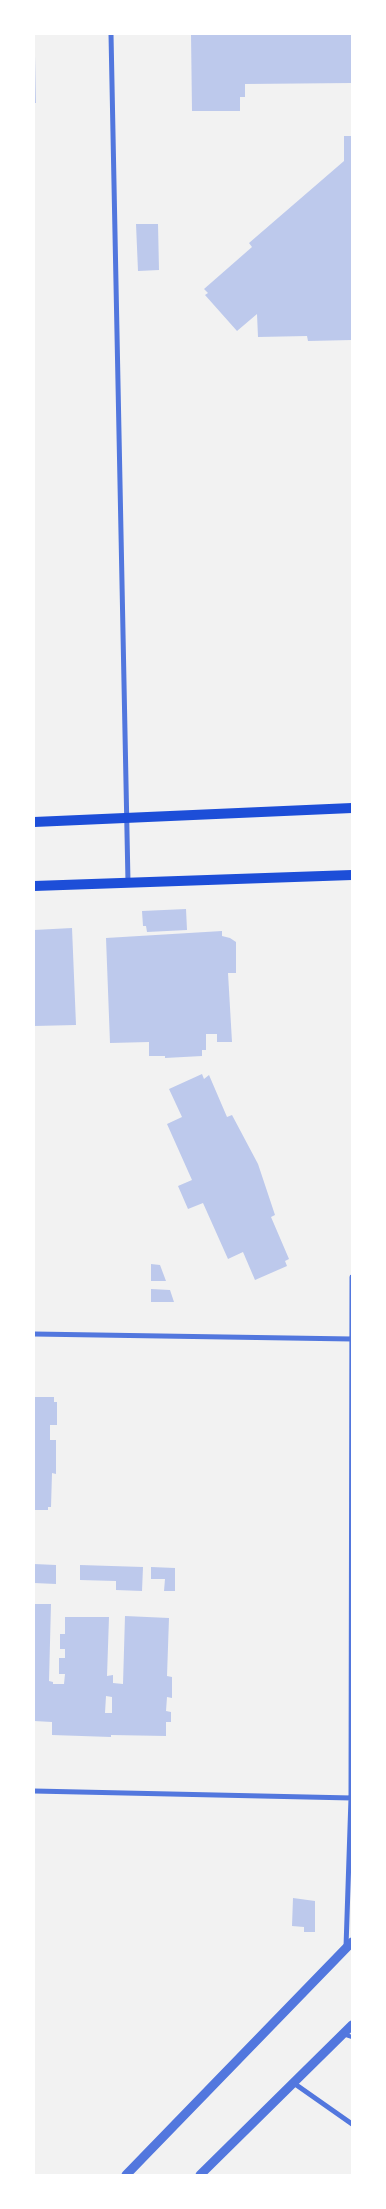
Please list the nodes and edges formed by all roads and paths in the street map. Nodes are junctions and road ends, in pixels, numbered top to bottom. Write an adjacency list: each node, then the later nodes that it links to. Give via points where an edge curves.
1 (111, 34): 3 (street)
2 (352, 808): 3 (main road)
3 (126, 818): 4 (main road); 6 (street)
4 (34, 822)
5 (352, 875): 6 (main road)
6 (128, 882): 7 (main road)
7 (34, 886)
8 (352, 1277): 10 (street)
9 (34, 1334): 10 (street)
10 (352, 1339): 12 (street)
11 (34, 1791): 12 (street)
12 (352, 1798): 13 (street)
13 (349, 1946): 18 (street)
14 (352, 2026): 15 (street)
15 (348, 2036): 16 (street)
16 (295, 2084): 17 (street); 19 (street)
17 (352, 2124)
18 (126, 2175)
19 (200, 2175)

